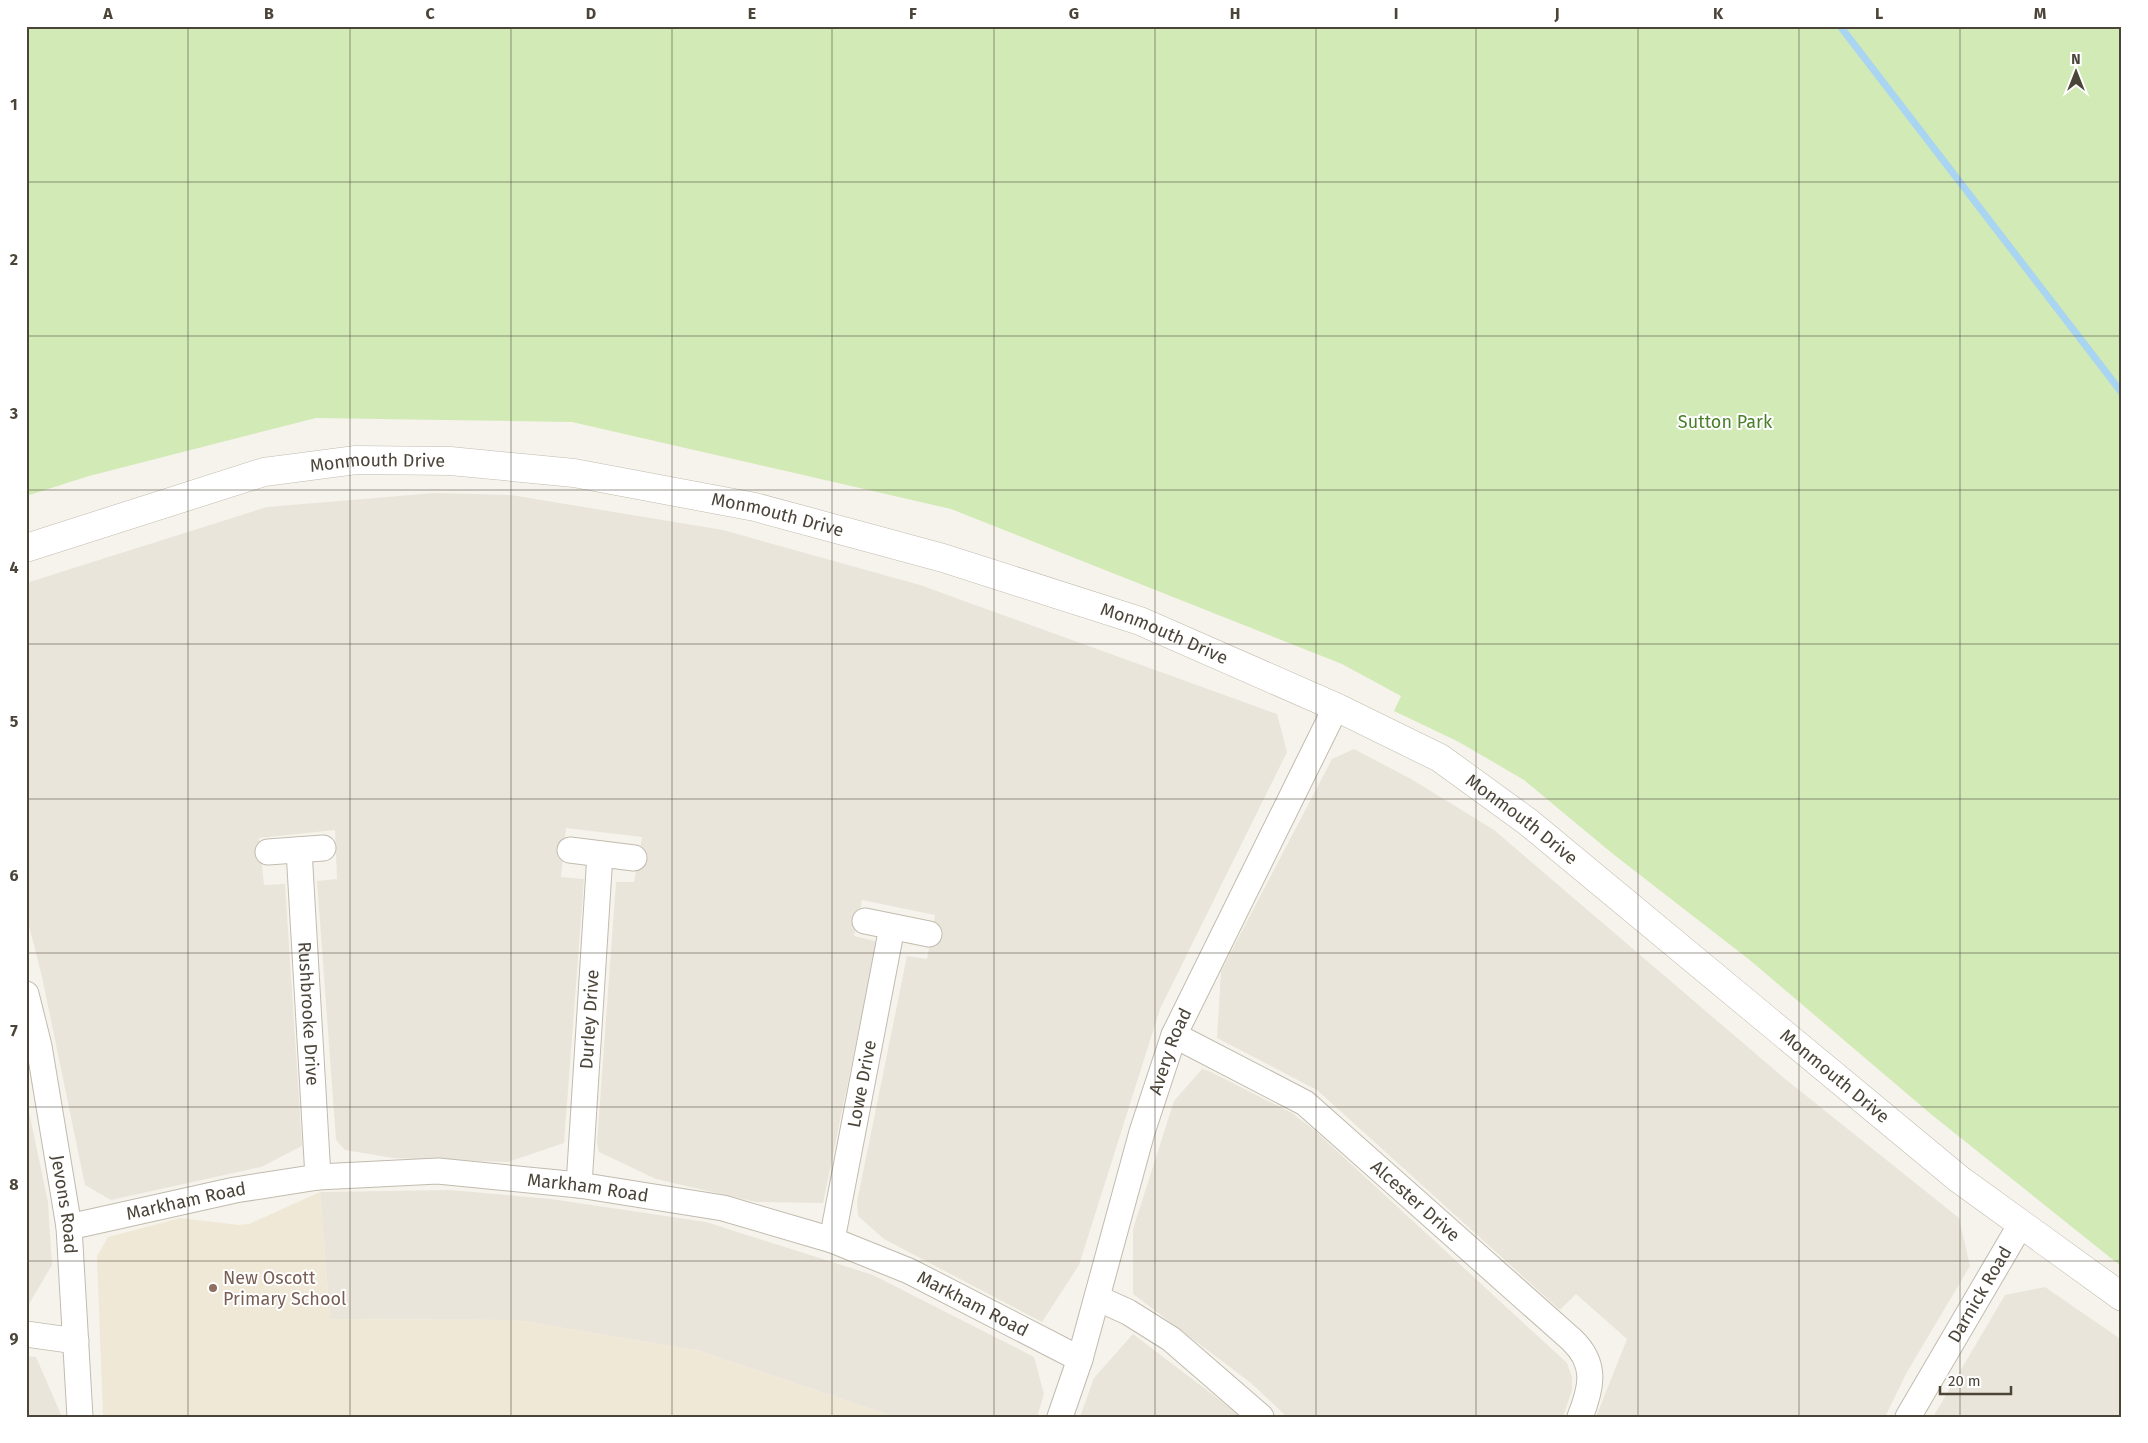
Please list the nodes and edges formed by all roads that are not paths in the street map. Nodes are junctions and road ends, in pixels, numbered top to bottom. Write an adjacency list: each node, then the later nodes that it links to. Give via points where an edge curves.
1 (26, 548): 2 (street, Monmouth Drive, via 264,472 366,460 450,461 574,473 755,507 943,558 1140,621)
2 (1336, 707): 11 (street, Avery Road); 14 (street, Monmouth Drive, via 1440,758 1528,822 1959,1179)
3 (570, 850): 5 (street)
4 (268, 852): 12 (street, Rushbrooke Drive, via 311,849)
5 (600, 854): 6 (street); 13 (street, Durley Drive)
6 (634, 858)
7 (865, 921): 8 (street)
8 (892, 928): 9 (street); 16 (street, Lowe Drive)
9 (930, 934)
10 (26, 994): 15 (street, Jevons Road, via 39,1046)
11 (1174, 1035): 18 (street, Avery Road, via 1142,1132); 25 (street, Alcester Drive, via 1305,1103 1572,1340 1583,1351 1590,1374 1589,1394)
12 (318, 1177): 13 (street, Markham Road, via 438,1172); 15 (street, Markham Road, via 235,1190)
13 (579, 1185): 16 (street, Markham Road, via 723,1208)
14 (2021, 1224): 17 (street, Monmouth Drive); 26 (street, Darnick Road)
15 (69, 1228): 20 (street, Jevons Road)
16 (832, 1240): 21 (street, Markham Road, via 909,1271)
17 (2122, 1297)
18 (1097, 1298): 21 (street, Avery Road); 24 (street, via 1128,1312 1171,1339)
19 (26, 1334): 20 (street)
20 (76, 1341): 22 (street, Jevons Road)
21 (1080, 1359): 23 (street, Avery Road)
22 (80, 1417)
23 (1060, 1417)
24 (1261, 1417)
25 (1580, 1417)
26 (1908, 1417)

